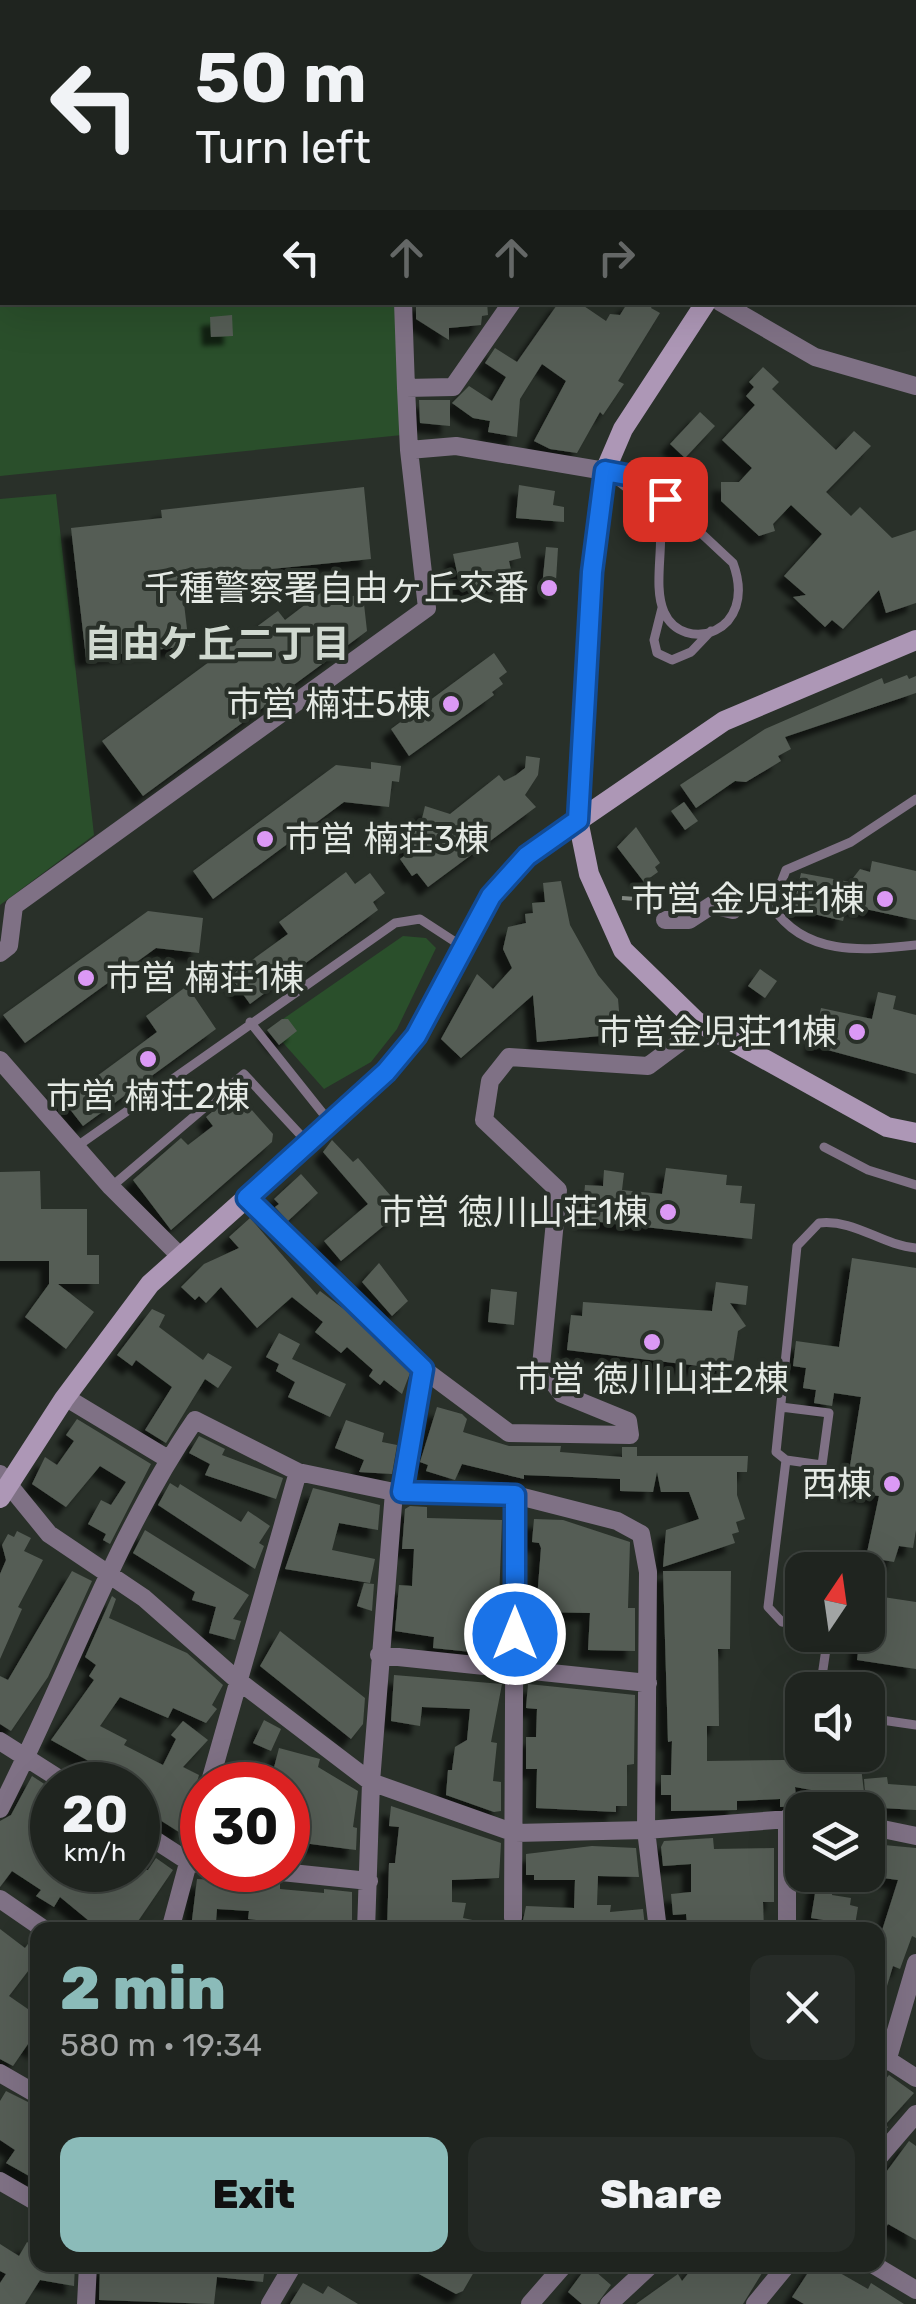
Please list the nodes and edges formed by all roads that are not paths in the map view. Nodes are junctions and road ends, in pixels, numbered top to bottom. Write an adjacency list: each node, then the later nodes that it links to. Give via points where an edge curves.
1 (403, 305): 6 (street)
2 (510, 305): 6 (street, via 452,387)
3 (704, 305): 8 (street, via 623,429)
4 (725, 305): 5 (street, via 815,357)
5 (916, 386)
6 (406, 388): 7 (street)
7 (409, 450): 8 (street, via 456,446); 18 (street, via 427,608 14,906 9,946)
8 (605, 471): 9 (lane, via 658,512); 10 (lane, via 642,478 733,563 740,604 730,621); 13 (street, via 592,572)
9 (662, 608): 10 (lane, via 673,626 689,634); 10 (lane, via 657,654 672,660)
10 (711, 632)
11 (916, 640): 13 (street, via 724,721)
12 (916, 799): 16 (lane, via 851,842 786,870 772,906 785,926 816,944 865,950)
13 (578, 820): 17 (street, via 527,856 491,896); 19 (street, via 597,896 623,950)
14 (733, 910): 15 (street, via 712,905 689,920)
15 (665, 920)
16 (916, 945)
17 (463, 947): 20 (lane, via 420,919 395,923); 22 (street, via 416,1036)
18 (0, 954)
19 (696, 1021): 23 (street, via 886,1127); 32 (street, via 648,1066 510,1057 490,1081 484,1120 558,1190 541,1366 562,1394 628,1421 630,1435 508,1433)
20 (250, 1022): 22 (lane); 25 (lane)
21 (0, 1060): 25 (street)
22 (332, 1124): 24 (street)
23 (916, 1133)
24 (310, 1144): 28 (lane, via 244,1074); 29 (street)
25 (76, 1147): 28 (street)
26 (824, 1147): 27 (lane)
27 (916, 1185)
28 (111, 1188): 31 (street)
29 (247, 1198): 31 (street); 32 (street)
30 (916, 1248): 34 (lane, via 837,1221 806,1232 792,1264)
31 (179, 1256): 33 (street)
32 (423, 1369): 39 (street)
33 (65, 1397): 35 (street); 38 (street)
34 (781, 1406): 36 (lane, via 776,1452); 36 (lane, via 829,1413 822,1465)
35 (168, 1458): 37 (street, via 195,1420); 41 (street)
36 (786, 1460): 42 (lane, via 768,1606)
37 (298, 1472): 39 (street); 45 (street)
38 (2, 1485): 41 (street, via 48,1534)
39 (398, 1492): 40 (street); 43 (street)
40 (515, 1495): 44 (street); 46 (street, via 617,1521 642,1534)
41 (109, 1574): 45 (street); 50 (street)
42 (785, 1622)
43 (379, 1655): 44 (street); 53 (street)
44 (514, 1669): 46 (street); 58 (street)
45 (236, 1679): 52 (street); 53 (street)
46 (648, 1683): 56 (street)
47 (885, 1720): 48 (lane)
48 (916, 1725)
49 (0, 1741): 50 (street)
50 (26, 1758): 51 (street); 54 (street)
51 (32, 1762)
52 (215, 1762)
53 (371, 1782): 58 (street); 61 (street)
54 (0, 1809)
55 (785, 1819): 56 (street)
56 (646, 1830): 58 (street); 69 (street)
57 (885, 1830): 59 (street)
58 (516, 1833): 65 (street)
59 (916, 1836)
60 (310, 1875): 61 (street)
61 (370, 1881): 68 (street)
62 (185, 1892): 67 (street)
63 (790, 1892): 70 (street)
64 (0, 1899): 66 (street)
65 (514, 1918)
66 (33, 1922)
67 (173, 1922)
68 (367, 1922)
69 (657, 1922)
70 (788, 1922)
71 (916, 1962): 72 (street)
72 (885, 2048)
73 (885, 2061): 75 (street)
74 (0, 2073): 76 (street)
75 (916, 2078)
76 (30, 2090)
77 (916, 2114): 78 (street)
78 (885, 2150)
79 (0, 2180): 80 (street)
80 (30, 2198)
81 (88, 2272): 89 (street)
82 (289, 2272): 90 (street)
83 (558, 2272): 91 (street)
84 (645, 2272): 88 (street)
85 (780, 2272): 92 (street)
86 (885, 2272): 87 (street)
87 (916, 2290)
88 (618, 2301)
89 (86, 2304)
90 (270, 2304)
91 (530, 2304)
92 (755, 2304)

